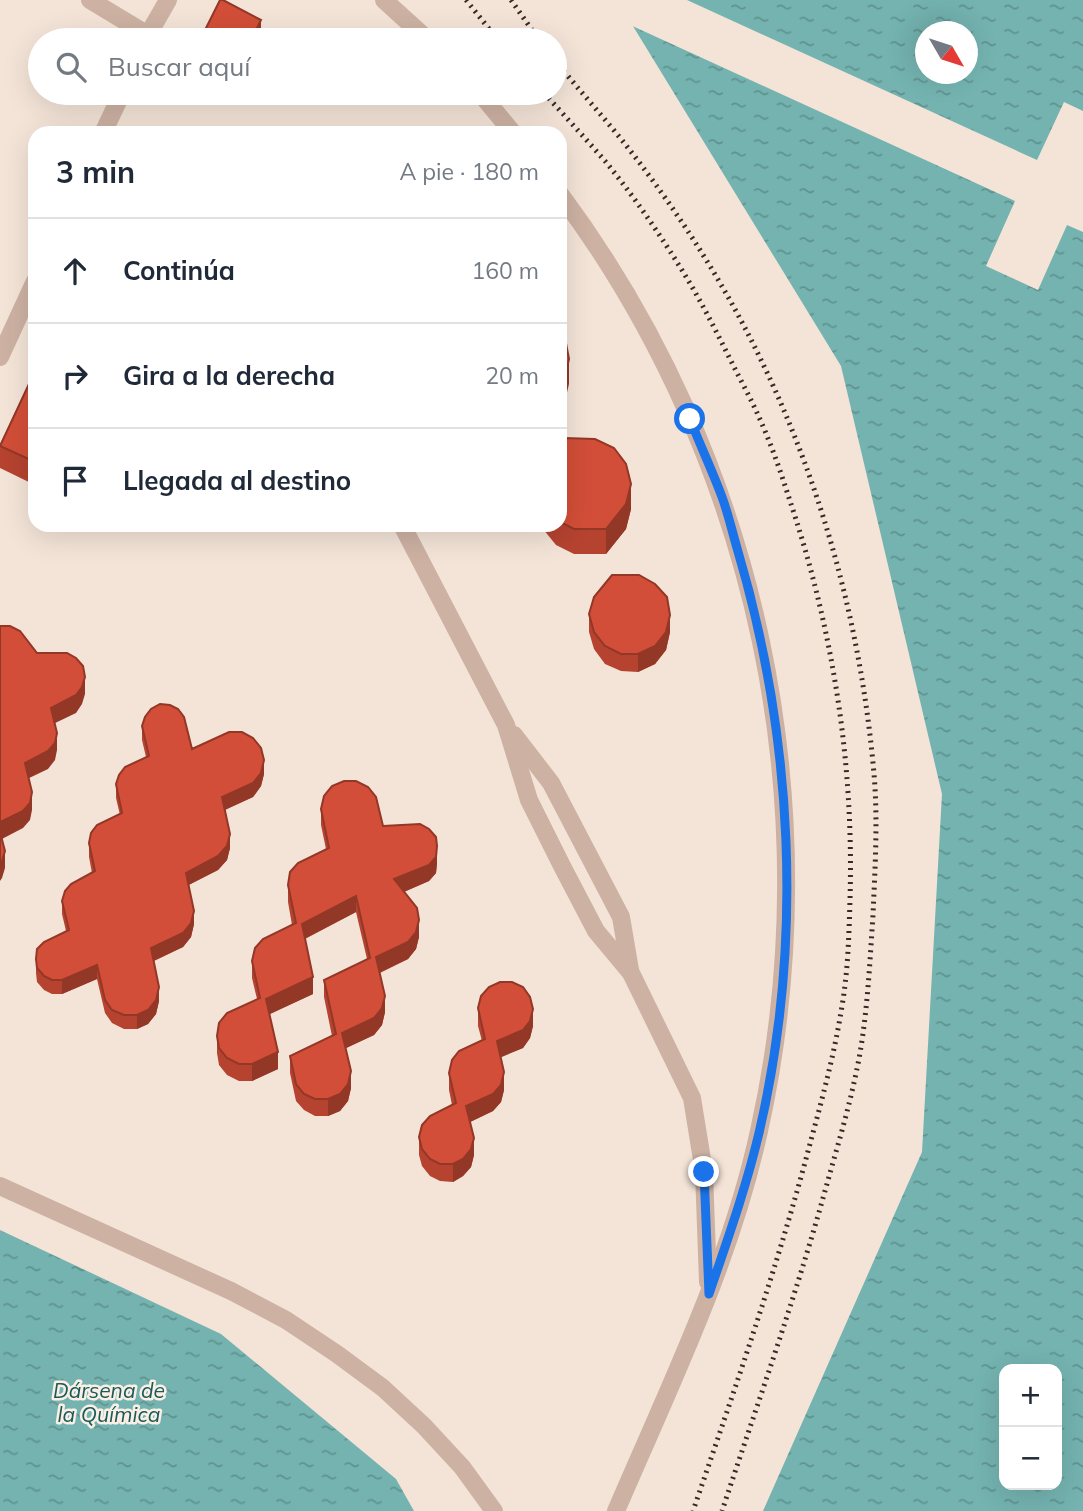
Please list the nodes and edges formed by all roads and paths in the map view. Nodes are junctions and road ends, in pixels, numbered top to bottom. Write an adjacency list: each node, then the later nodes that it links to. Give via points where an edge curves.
1 (90, 0): 4 (lane)
2 (168, 0): 5 (lane)
3 (384, 0): 6 (lane)
4 (132, 28)
5 (153, 28)
6 (415, 28)
7 (116, 105): 9 (lane)
8 (490, 105): 10 (lane)
9 (106, 126)
10 (507, 126)
11 (567, 204): 18 (lane, via 655,343 722,497 768,672 779,753 787,907 775,1049 742,1197)
12 (28, 296): 13 (lane)
13 (0, 357)
14 (406, 532): 15 (lane)
15 (506, 725): 16 (lane, via 529,800 562,866 596,931); 16 (lane, via 551,783 621,917)
16 (631, 973): 18 (lane, via 692,1098 704,1172)
17 (0, 1186): 19 (lane, via 286,1320 383,1388 462,1467)
18 (709, 1294): 20 (lane)
19 (494, 1511)
20 (616, 1511)

